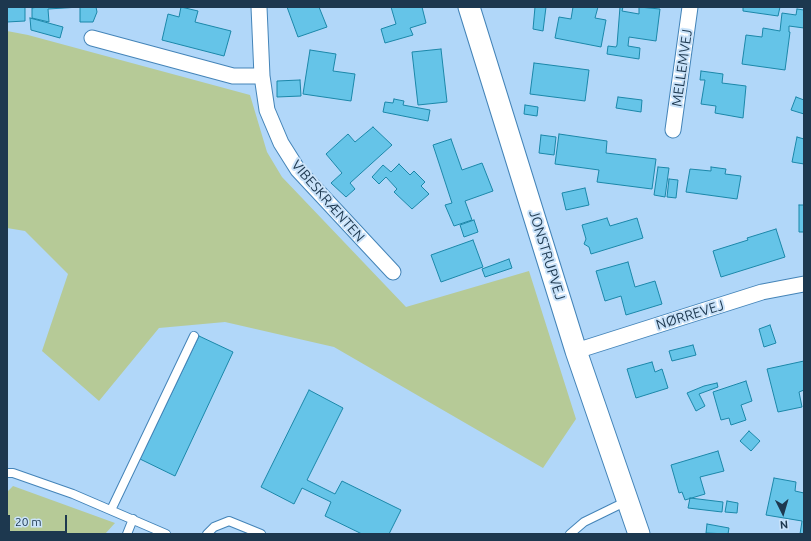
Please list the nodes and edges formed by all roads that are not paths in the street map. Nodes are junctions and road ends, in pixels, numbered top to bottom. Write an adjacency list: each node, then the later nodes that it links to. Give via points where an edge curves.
1 (259, 7): 5 (street, VIBESKRÆNTEN)
2 (469, 7): 10 (street, JONSTRUPVEJ)
3 (690, 7): 6 (street, MELLEMVEJ)
4 (92, 38): 5 (street, via 233,76)
5 (262, 76): 7 (street, VIBESKRÆNTEN, via 267,110 281,143 298,170)
6 (673, 130)
7 (393, 272)
8 (804, 284): 10 (street, NØRREVEJ, via 762,292)
9 (194, 336): 13 (lane)
10 (576, 351): 12 (street, JONSTRUPVEJ)
11 (7, 473): 13 (lane, via 73,494)
12 (627, 501): 19 (lane, via 584,522); 20 (street, JONSTRUPVEJ)
13 (111, 510): 14 (lane)
14 (133, 519): 15 (lane); 16 (lane)
15 (127, 534)
16 (166, 534)
17 (207, 534): 18 (lane, via 214,527 229,520)
18 (261, 534)
19 (570, 534)
20 (639, 534)

